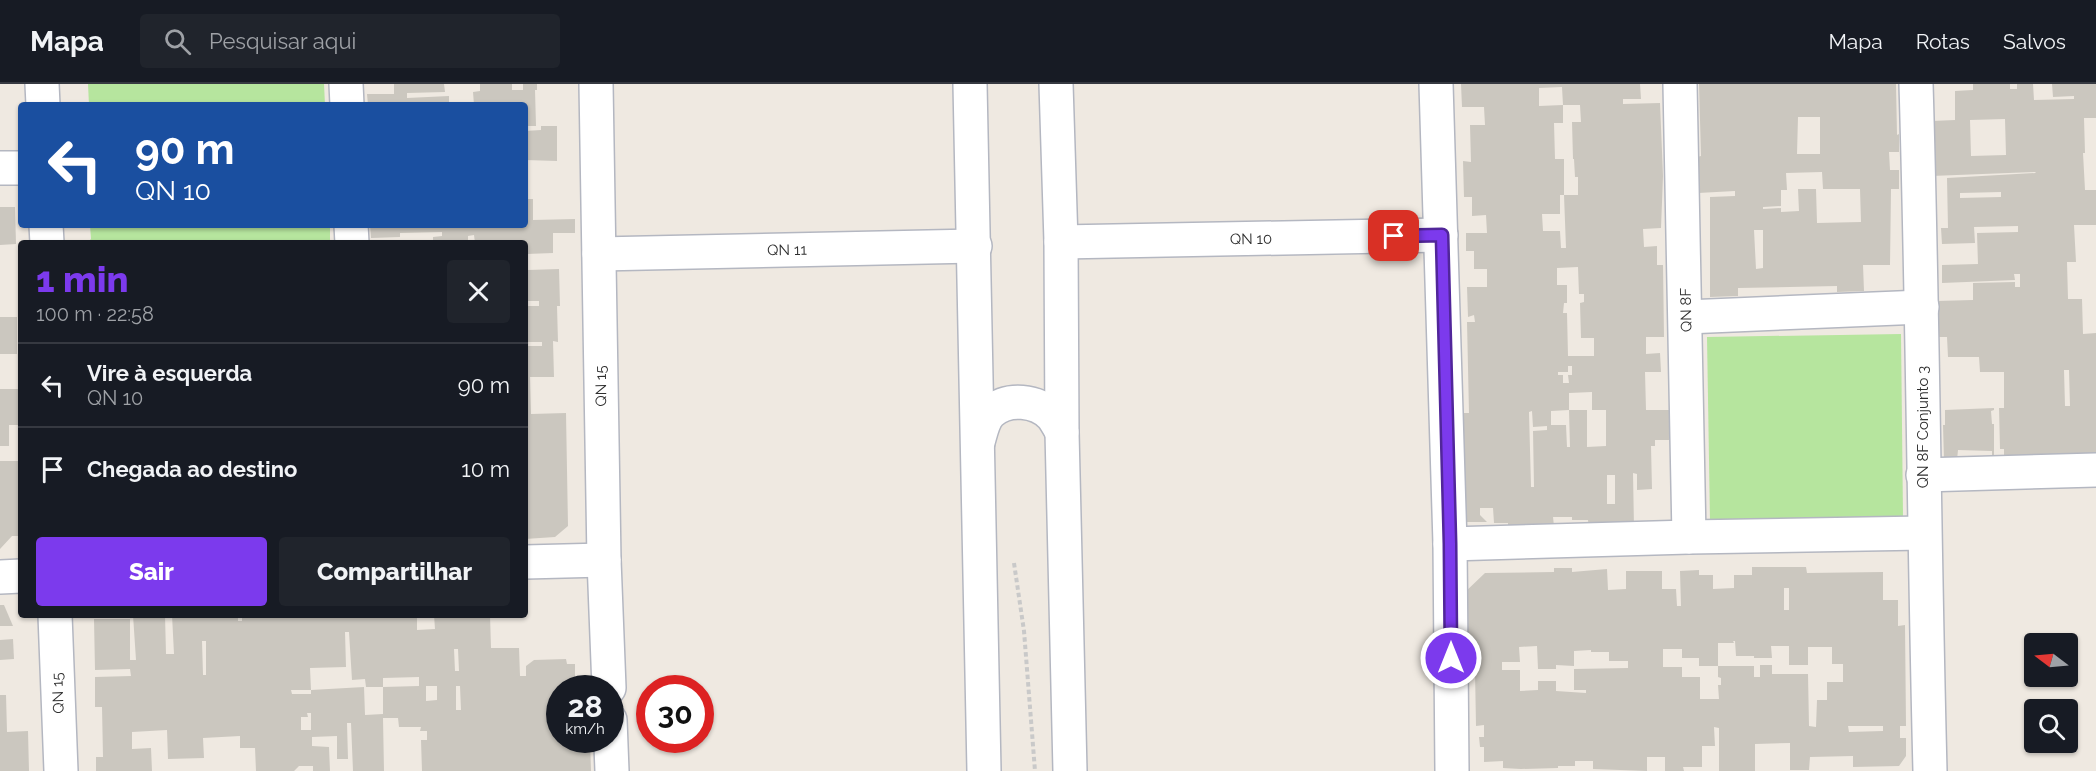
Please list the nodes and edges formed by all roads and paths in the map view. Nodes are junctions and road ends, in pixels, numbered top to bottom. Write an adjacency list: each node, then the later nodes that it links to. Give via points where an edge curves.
1 (42, 84): 9 (street)
2 (346, 84): 10 (street)
3 (596, 84): 16 (street, QN 15)
4 (970, 84): 15 (street)
5 (1056, 84): 14 (street)
6 (1436, 84): 13 (street)
7 (1680, 84): 18 (street, QN 8F)
8 (1916, 84): 17 (street, QN 8F Conjunto 3)
9 (43, 102)
10 (347, 102)
11 (0, 168): 12 (street)
12 (18, 168)
13 (1442, 235): 14 (street, QN 10); 25 (street)
14 (1061, 242): 19 (street)
15 (975, 246): 16 (street, QN 11); 20 (street)
16 (599, 254): 26 (street, QN 15)
17 (1923, 307): 18 (street); 22 (street, QN 8F Conjunto 3)
18 (1686, 317): 24 (street, QN 8F)
19 (1062, 432): 20 (street, via 1042,408 1015,402 991,412); 36 (street)
20 (978, 442): 35 (street)
21 (2096, 470): 22 (street)
22 (1923, 476): 23 (street, QN 8F Conjunto 3)
23 (1924, 533): 24 (street); 38 (street, QN 8F Conjunto 3)
24 (1689, 537): 25 (street)
25 (1450, 544): 37 (street)
26 (604, 560): 27 (street); 31 (street, QN 15)
27 (528, 562)
28 (18, 576): 29 (street)
29 (0, 577)
30 (55, 618): 33 (street, QN 15)
31 (608, 675)
32 (611, 753): 34 (street)
33 (61, 771)
34 (612, 771)
35 (984, 771)
36 (1070, 771)
37 (1452, 771)
38 (1930, 771)

